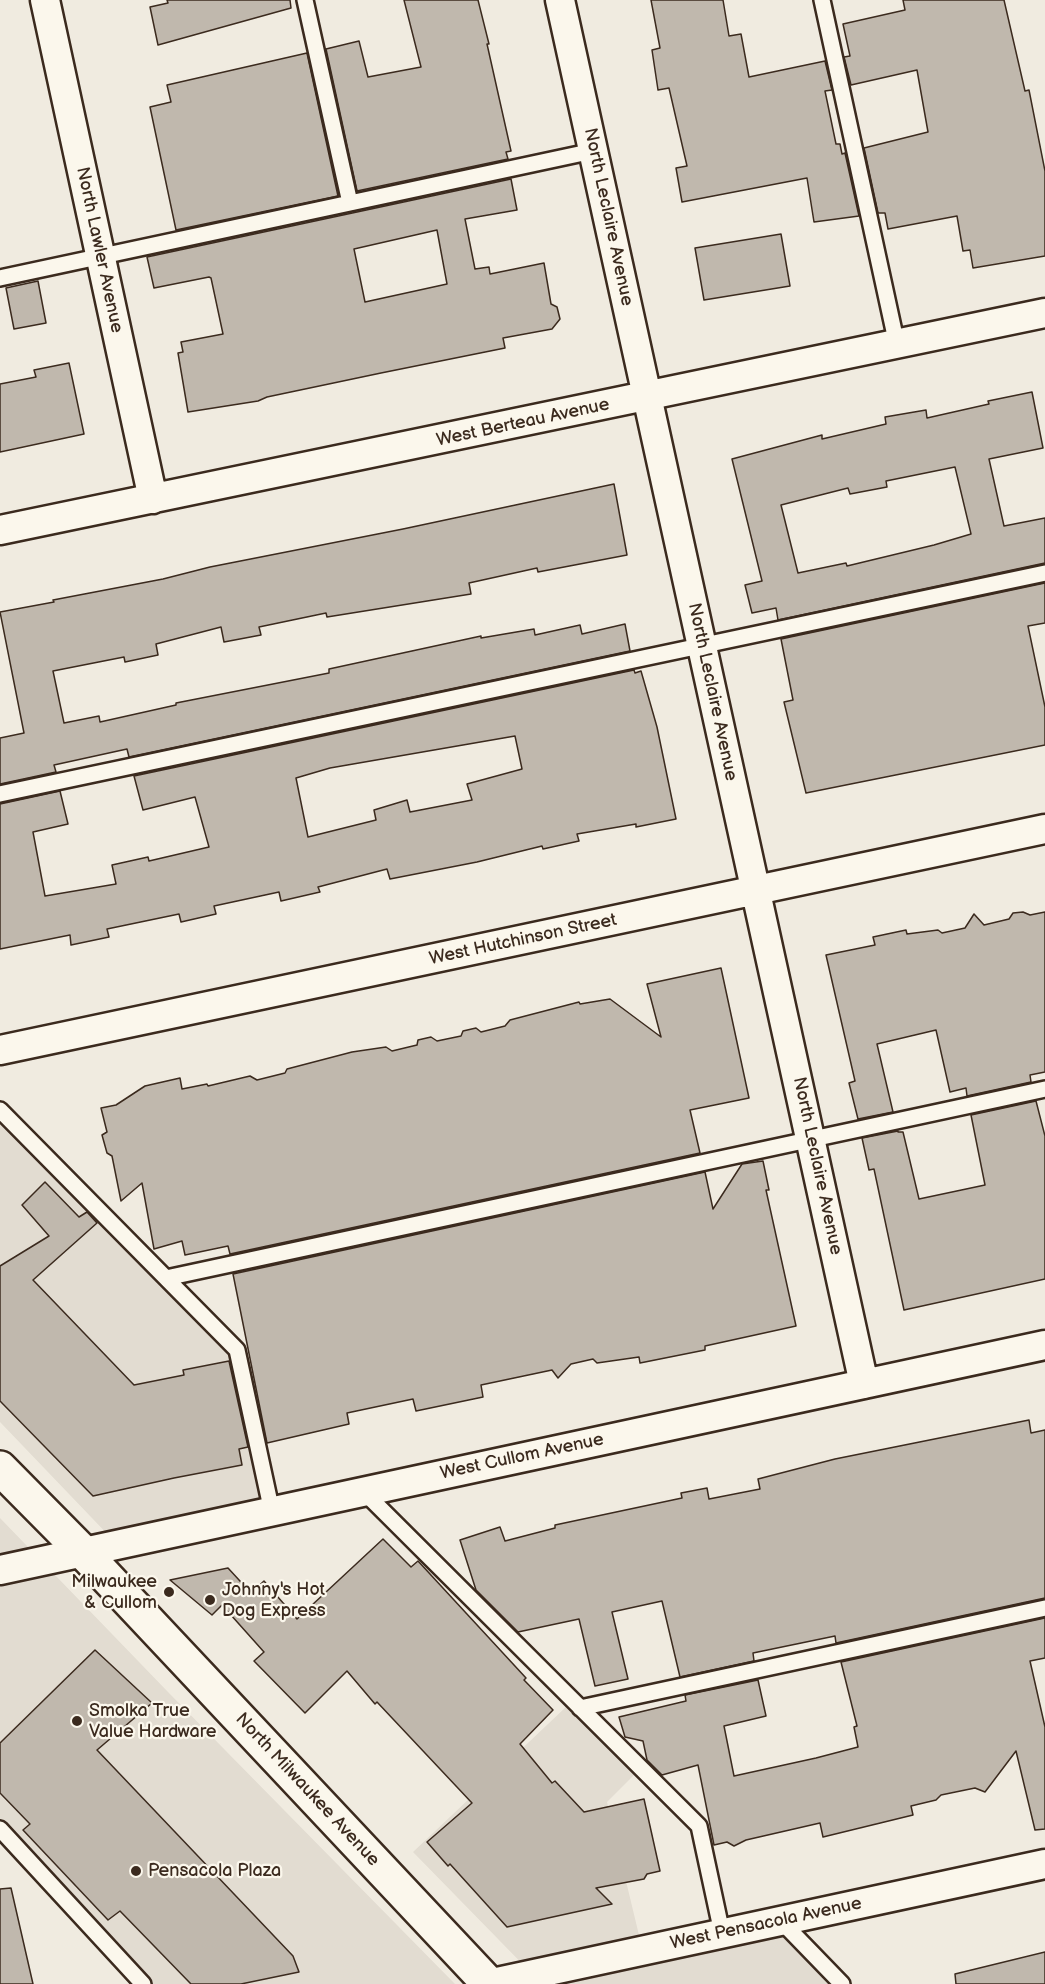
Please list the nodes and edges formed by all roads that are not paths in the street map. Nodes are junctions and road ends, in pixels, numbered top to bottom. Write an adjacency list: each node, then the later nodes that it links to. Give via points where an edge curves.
1 (45, 0): 7 (street, North Lawler Avenue)
2 (305, 0): 6 (lane)
3 (560, 0): 5 (street, North Leclaire Avenue)
4 (822, 0): 10 (lane)
5 (593, 151): 6 (lane); 11 (street, North Leclaire Avenue)
6 (350, 203): 7 (lane)
7 (100, 256): 8 (lane); 12 (street, North Lawler Avenue)
8 (0, 278)
9 (1045, 313): 10 (street, West Berteau Avenue)
10 (897, 345): 11 (street, West Berteau Avenue)
11 (647, 397): 12 (street, West Berteau Avenue); 15 (street, North Leclaire Avenue)
12 (153, 499): 13 (street, West Berteau Avenue)
13 (0, 530)
14 (1045, 573): 15 (lane)
15 (702, 645): 16 (lane); 18 (street, North Leclaire Avenue)
16 (0, 795)
17 (1045, 829): 18 (street, West Hutchinson Street)
18 (756, 891): 19 (street, West Hutchinson Street); 22 (street, North Leclaire Avenue)
19 (0, 1050)
20 (1045, 1089): 22 (lane)
21 (0, 1110): 23 (lane)
22 (810, 1139): 23 (lane); 25 (street, North Leclaire Avenue)
23 (166, 1278): 28 (lane, via 237,1350)
24 (1045, 1345): 25 (street, West Cullom Avenue)
25 (864, 1384): 27 (street, West Cullom Avenue)
26 (0, 1468): 29 (main road, North Milwaukee Avenue)
27 (364, 1492): 28 (street, West Cullom Avenue); 32 (lane)
28 (272, 1512): 29 (street, West Cullom Avenue)
29 (83, 1552): 30 (street, West Cullom Avenue); 38 (main road, North Milwaukee Avenue)
30 (0, 1570)
31 (1045, 1608): 32 (lane)
32 (580, 1708): 36 (lane, via 699,1827)
33 (0, 1829): 37 (lane)
34 (1045, 1864): 35 (street, West Pensacola Avenue)
35 (781, 1921): 36 (street, West Pensacola Avenue); 39 (lane)
36 (722, 1933): 38 (street, West Pensacola Avenue)
37 (143, 1984)
38 (488, 1984)
39 (842, 1984)

